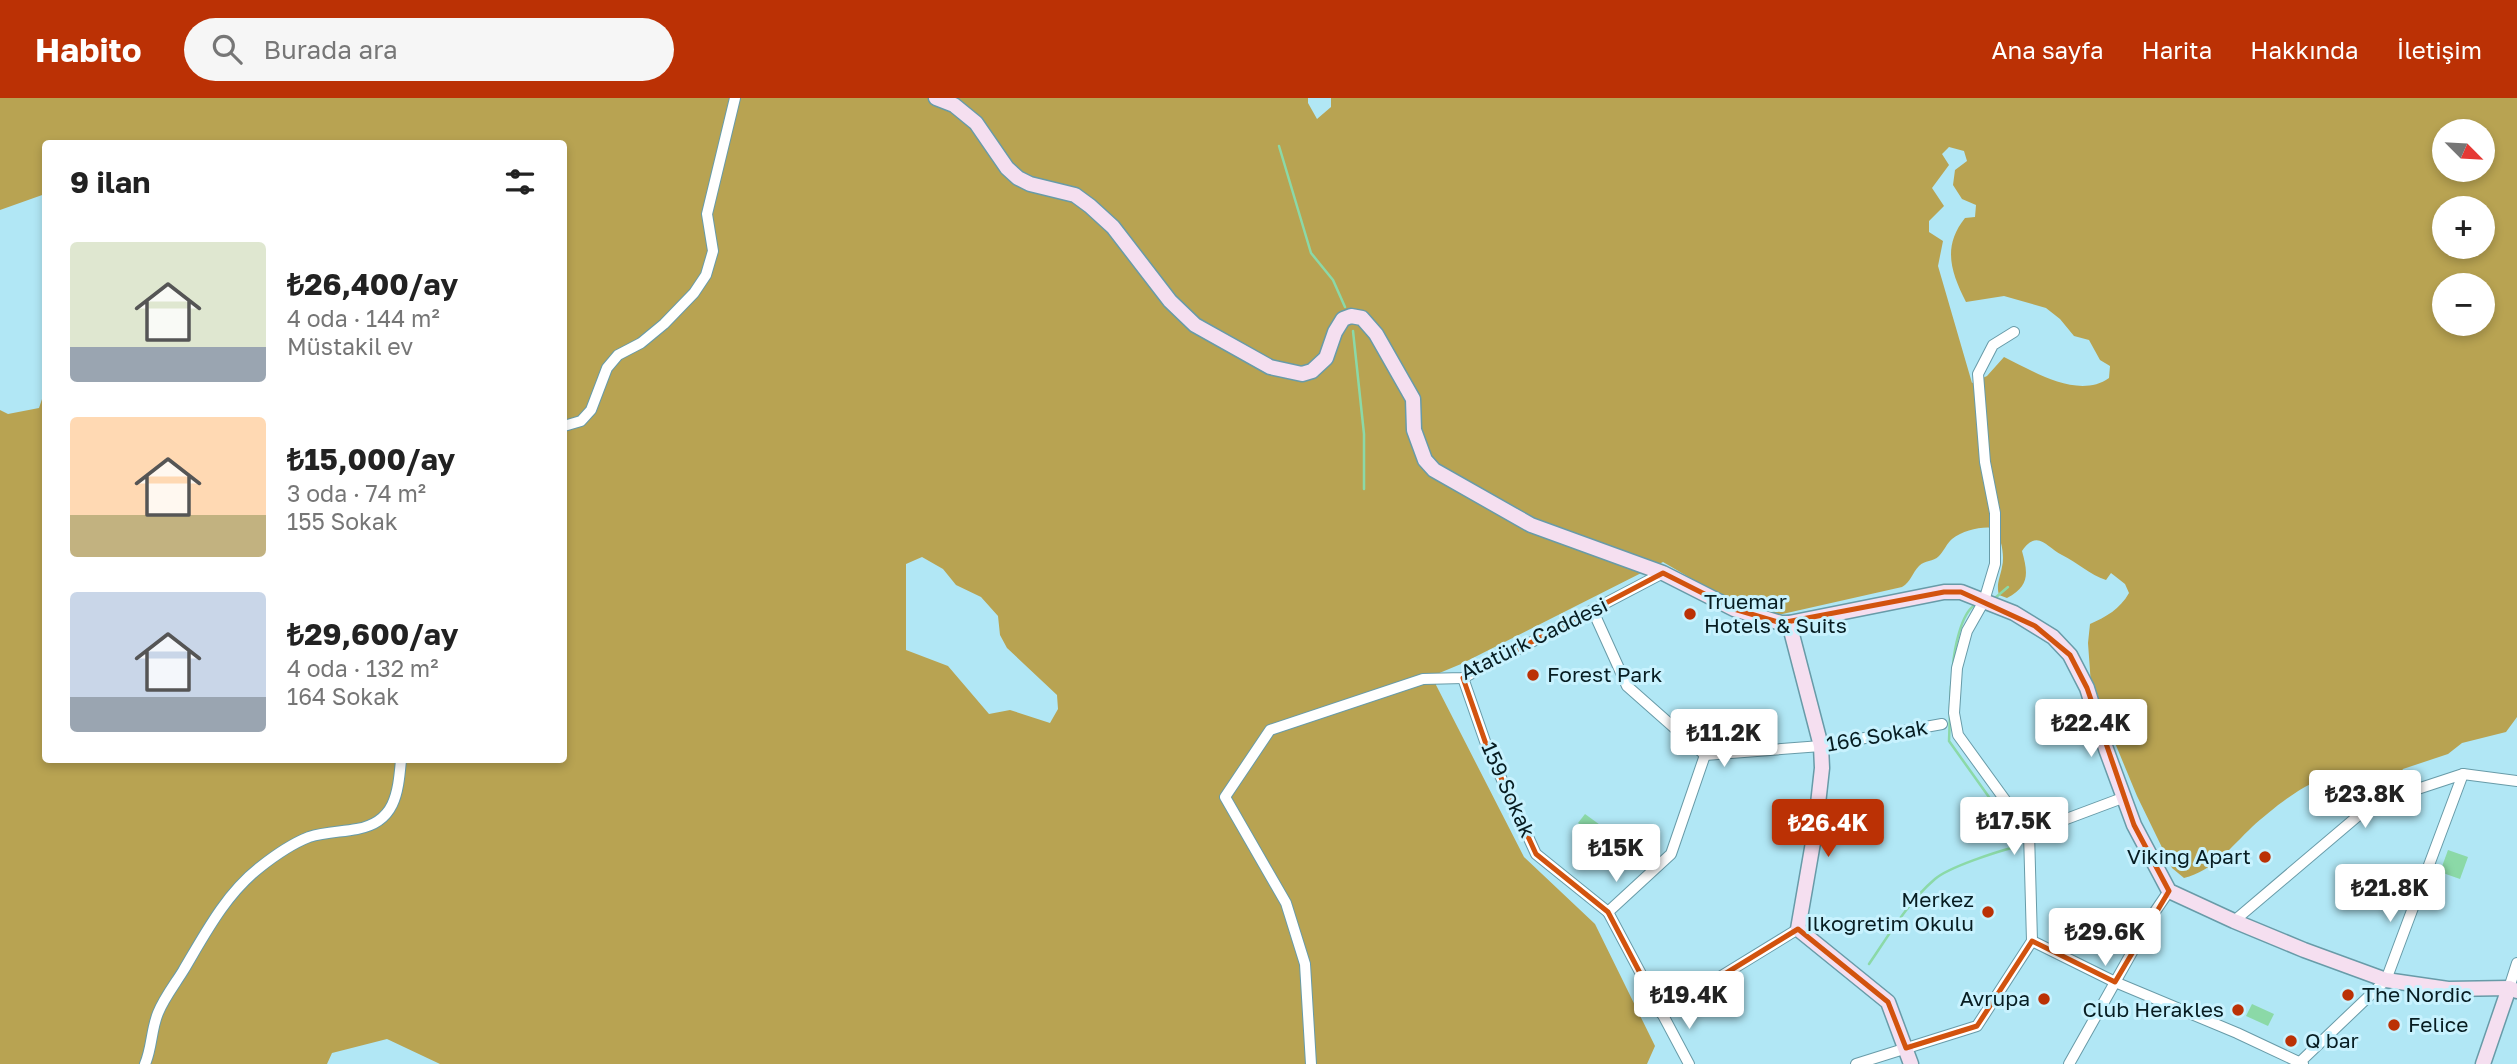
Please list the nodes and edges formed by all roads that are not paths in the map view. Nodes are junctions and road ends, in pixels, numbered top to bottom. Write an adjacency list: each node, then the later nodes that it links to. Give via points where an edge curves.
1 (735, 98): 4 (street, via 707,214 713,251 706,275 664,324 618,355 607,368 591,410 581,421)
2 (936, 98): 5 (street, via 954,105 976,123 1018,178 1075,195 1090,206 1195,325 1270,367 1302,374 1312,371 1326,358 1343,319 1362,318 1413,399 1414,430 1425,460 1434,470 1531,525)
3 (2014, 332): 6 (street, via 1993,345 1979,374 1995,513 1995,564)
4 (567, 425)
5 (1663, 573): 7 (street, Atatürk Caddesi); 8 (street, via 1734,609)
6 (1984, 601): 8 (street, via 1962,592 1944,592); 16 (street, via 2053,637 2070,655 2087,688); 17 (street, via 1967,631 1957,668 1954,713 1958,735)
7 (1593, 611): 9 (street, Atatürk Caddesi); 12 (street, via 1627,687)
8 (1789, 623): 11 (street)
9 (1464, 678): 19 (street, 159 Sokak, via 1487,747 1536,854); 31 (street, Atatürk Caddesi, via 1423,679 1270,730 1225,797 1286,903 1305,964)
10 (1942, 724): 11 (street, 166 Sokak)
11 (1821, 746): 12 (street, 166 Sokak); 21 (street, via 1821,791)
12 (1705, 755): 19 (street, via 1671,854)
13 (401, 763): 30 (street, via 394,803 382,819 309,837 275,856 234,893 159,1010)
14 (2463, 774): 15 (street); 20 (street, via 2372,804); 24 (street)
15 (2517, 781)
16 (2125, 797): 17 (street); 18 (street, via 2134,825)
17 (2029, 833): 22 (street)
18 (2169, 891): 20 (street); 25 (street)
19 (1608, 912): 27 (street)
20 (2234, 921): 24 (street)
21 (1798, 929): 27 (street); 28 (street, via 1888,1002)
22 (2032, 941): 25 (street); 28 (street, via 1977,1026)
23 (2517, 963): 26 (street)
24 (2386, 980): 26 (street, via 2448,989); 29 (street)
25 (2115, 982): 29 (street); 35 (street)
26 (2514, 988): 36 (street)
27 (1661, 1013): 32 (street)
28 (1906, 1048): 33 (street); 34 (street)
29 (2302, 1063)
30 (145, 1064)
31 (1311, 1064)
32 (1689, 1064)
33 (1856, 1064)
34 (1911, 1064)
35 (2069, 1064)
36 (2483, 1064)

